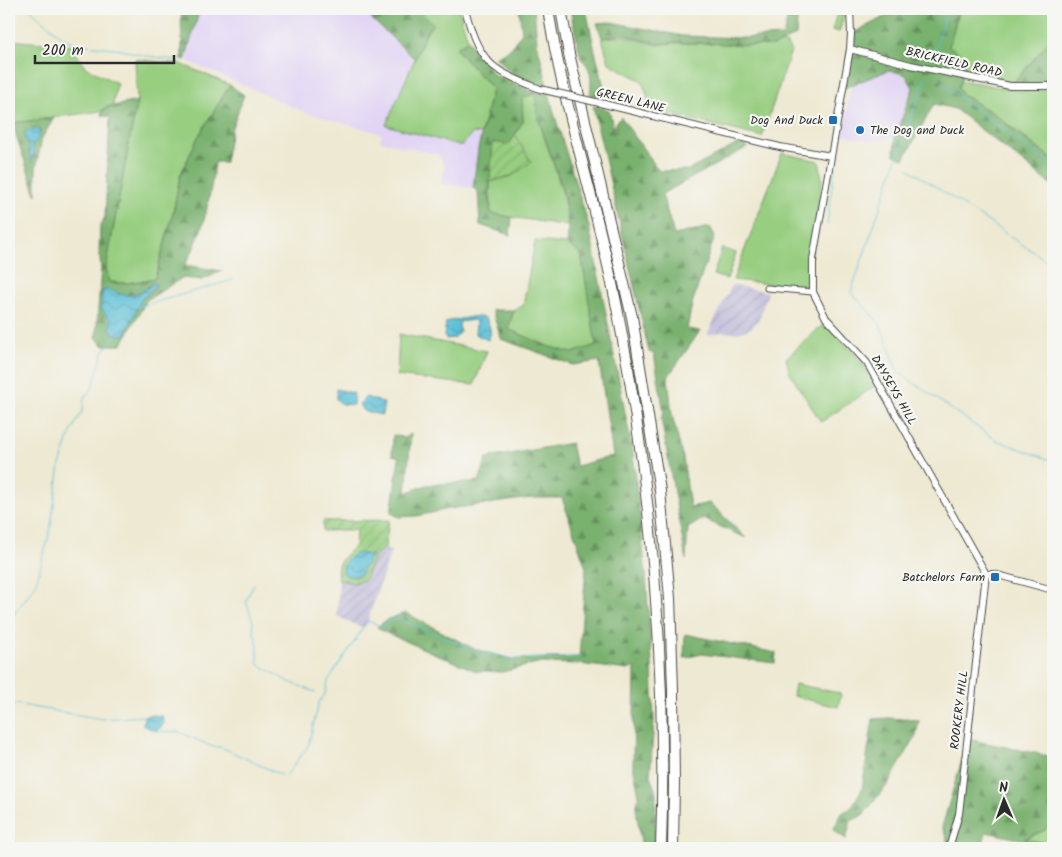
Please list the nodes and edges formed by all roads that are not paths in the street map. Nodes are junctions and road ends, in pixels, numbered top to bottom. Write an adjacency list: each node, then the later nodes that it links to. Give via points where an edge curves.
1 (465, 9): 7 (street, GREEN LANE, bridge, via 473,37 489,63 540,90 780,147)
2 (548, 9): 12 (highway, via 618,313 647,490 662,691)
3 (561, 9): 13 (highway, via 632,317 660,491 670,598)
4 (850, 9): 5 (street, DAYSEYS HILL)
5 (850, 49): 6 (street, BRICKFIELD ROAD, via 1010,86); 7 (street, DAYSEYS HILL)
6 (1053, 86)
7 (831, 156): 9 (street, DAYSEYS HILL, via 813,259)
8 (767, 288): 9 (street)
9 (813, 292): 10 (street, DAYSEYS HILL, via 826,318 867,363)
10 (986, 574): 11 (street); 14 (street, ROOKERY HILL, via 958,814)
11 (1053, 590)
12 (661, 848)
13 (673, 848)
14 (949, 848)

